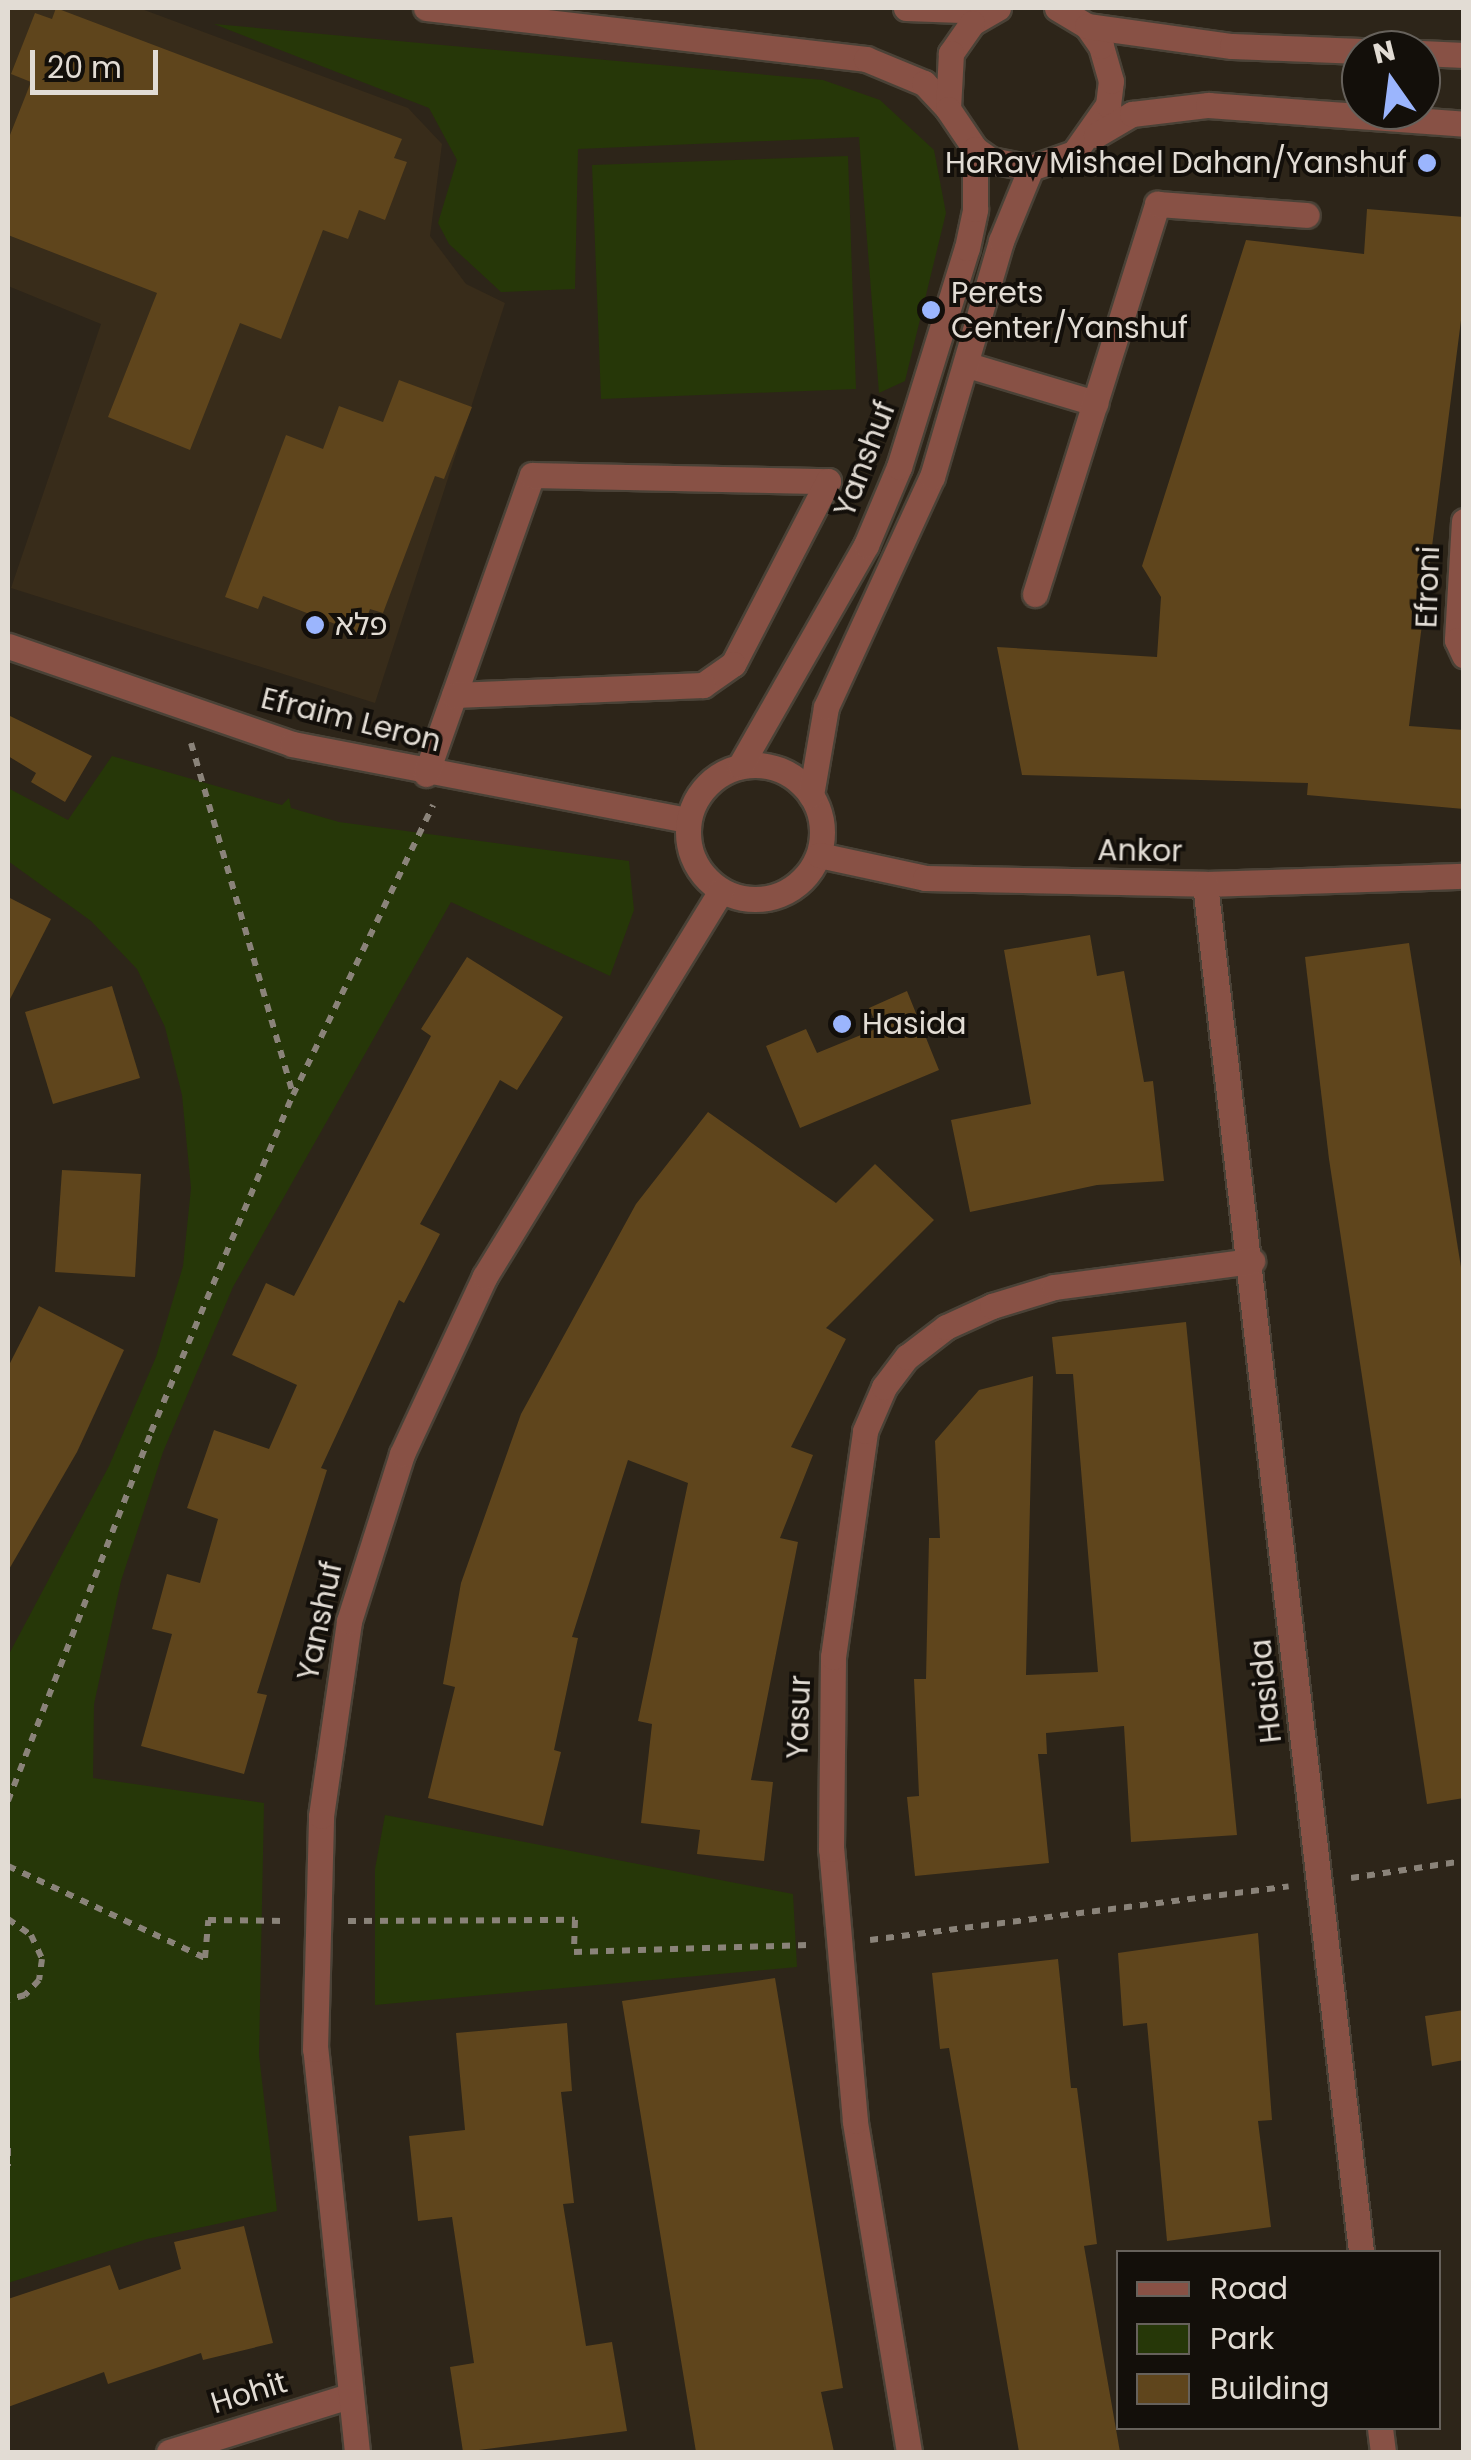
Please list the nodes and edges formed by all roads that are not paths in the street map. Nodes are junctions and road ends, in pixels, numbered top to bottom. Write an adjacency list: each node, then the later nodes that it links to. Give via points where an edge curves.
1 (426, 8): 7 (street, via 866,58 924,83)
2 (906, 8): 4 (street)
3 (1057, 8): 5 (street)
4 (994, 9): 7 (street, via 951,52)
5 (1087, 26): 6 (street, via 1232,46); 9 (street, via 1111,80 1108,106)
6 (1341, 50)
7 (948, 109): 10 (street)
8 (1464, 124): 9 (street, via 1208,106 1132,114)
9 (1091, 138): 11 (street, via 1064,159)
10 (975, 149): 11 (street, via 991,160); 20 (street, Yanshuf, via 967,248 899,467 866,545)
11 (1031, 168): 13 (street, via 1002,241)
12 (1307, 215): 14 (street, via 1157,204)
13 (968, 366): 14 (street); 22 (street, via 932,476 826,707)
14 (1095, 403): 16 (street)
15 (1464, 521): 18 (street, Efroni, via 1457,640)
16 (1035, 594)
17 (8, 646): 21 (street, Efraim Leron, via 292,744)
18 (1464, 655)
19 (454, 695): 19 (street, via 703,685 734,664 828,480 532,475); 21 (street)
20 (740, 766): 22 (street, via 779,769); 23 (street, via 706,785)
21 (436, 776): 23 (street, Efraim Leron)
22 (811, 795): 24 (street, via 820,814)
23 (688, 820): 27 (street, via 693,860)
24 (819, 855): 26 (street, Ankor, via 926,878); 27 (street, via 796,886 778,896 759,900)
25 (1464, 876): 26 (street, Ankor)
26 (1205, 884): 28 (street, Hasida)
27 (721, 891): 30 (street, Yanshuf, via 532,1191 402,1454 349,1622 321,1816 314,2049)
28 (1252, 1261): 29 (street, Hasida); 33 (street, Yasur, via 1054,1287 992,1306 946,1327 907,1358 884,1386 865,1432 834,1657 831,1849 855,2122)
29 (1361, 2250)
30 (349, 2396): 31 (street, Hohit); 32 (street, Yanshuf)
31 (169, 2452)
32 (357, 2452)
33 (909, 2452)

